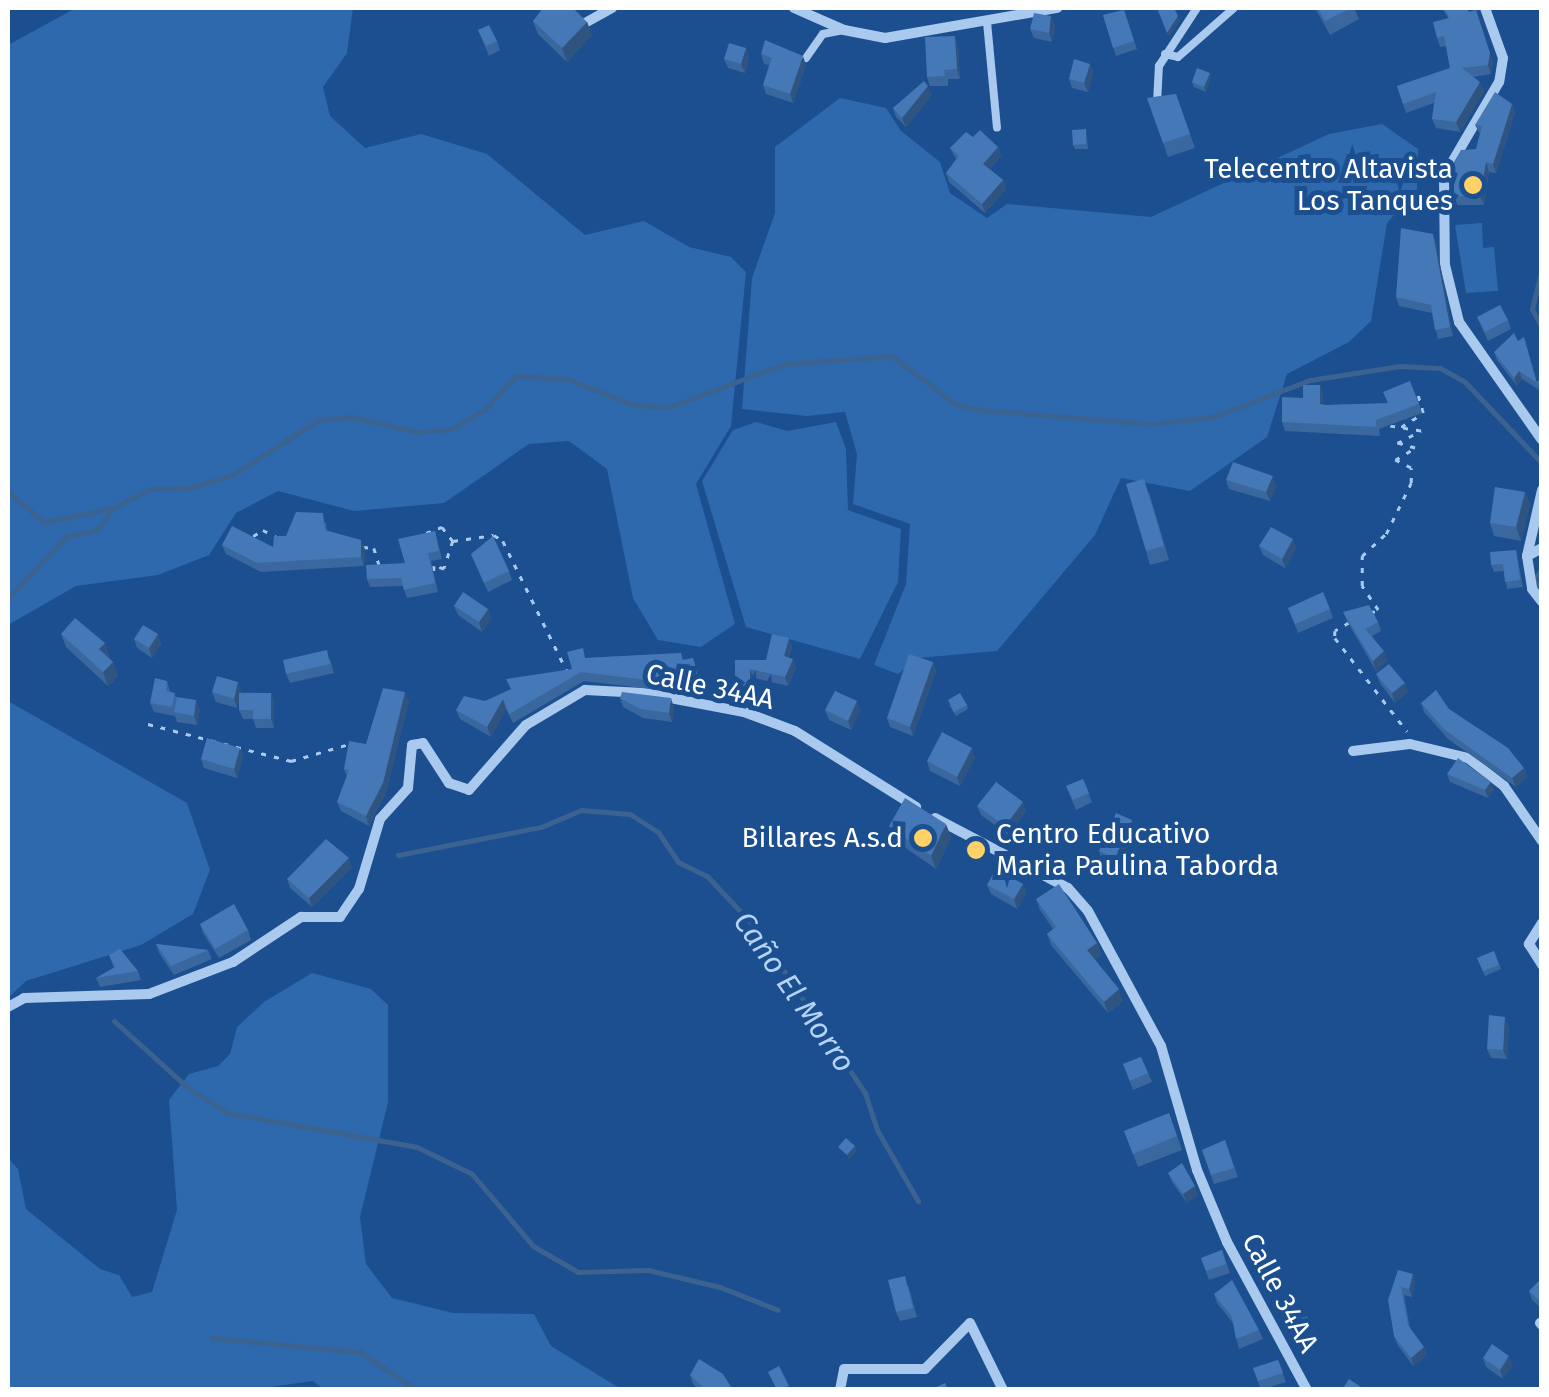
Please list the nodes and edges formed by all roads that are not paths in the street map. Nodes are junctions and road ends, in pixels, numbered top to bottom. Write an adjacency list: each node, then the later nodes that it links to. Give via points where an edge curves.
1 (612, 8): 8 (street)
2 (794, 8): 9 (street)
3 (1057, 8): 7 (street)
4 (1197, 8): 10 (lane)
5 (1234, 8): 10 (lane, via 1198,44 1178,57)
6 (1485, 8): 14 (street, via 1503,58 1499,82 1444,176 1445,265 1458,322)
7 (986, 22): 9 (street, via 885,38); 13 (lane)
8 (585, 24)
9 (844, 30): 11 (lane, via 823,34)
10 (1166, 54): 12 (lane)
11 (806, 58)
12 (1157, 103)
13 (996, 128)
14 (1542, 440)
15 (1542, 490): 17 (street)
16 (1542, 548): 17 (street)
17 (1527, 556): 18 (street, via 1532,588)
18 (1542, 602)
19 (1353, 751): 20 (street, via 1416,745 1468,758 1488,770)
20 (1542, 841)
21 (1542, 923): 22 (street, via 1529,944)
22 (1542, 965)
23 (8, 1007): 26 (street, Calle 34AA, via 24,998 149,994 233,962 301,918 340,917 359,889 380,819 408,788 412,745 424,743 449,783 469,790 526,725 578,694 644,693 744,712 795,731 1010,862 1068,888 1088,911 1161,1046 1196,1170 1227,1242)
24 (840, 1390): 25 (street, via 844,1369 925,1369 970,1323)
25 (1003, 1390)
26 (1307, 1390)

